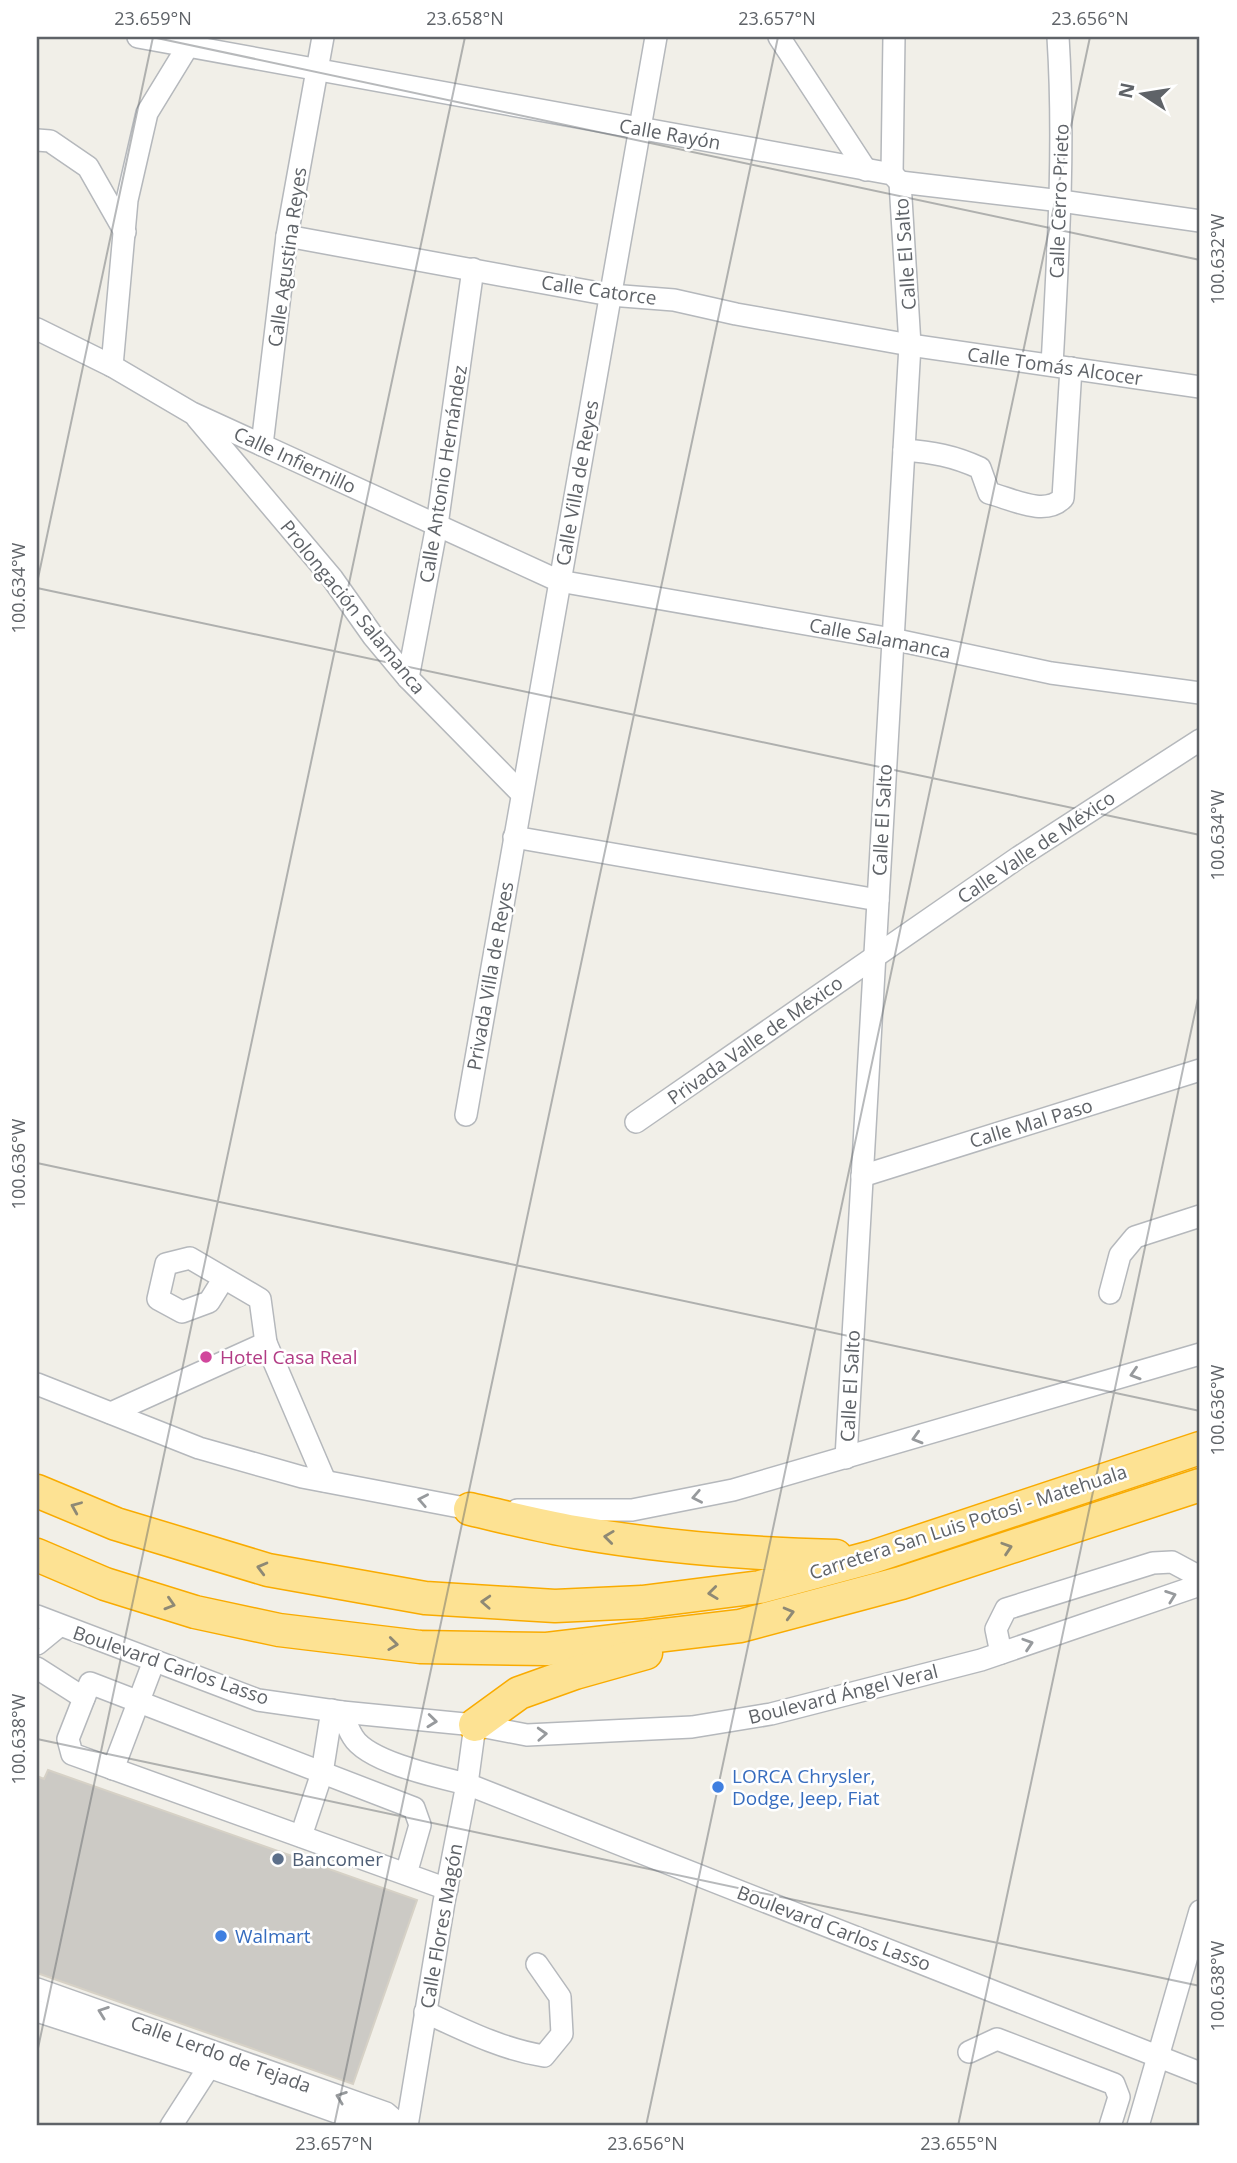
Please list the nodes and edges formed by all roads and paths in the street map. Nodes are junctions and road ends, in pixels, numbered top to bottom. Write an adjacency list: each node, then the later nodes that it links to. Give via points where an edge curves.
1 (138, 37): 7 (street, Calle Rayón)
2 (323, 37): 8 (street, Calle Agustina Reyes)
3 (656, 37): 9 (street, Calle Villa de Reyes)
4 (779, 37): 11 (street)
5 (894, 37): 12 (street, Calle El Salto)
6 (1058, 37): 13 (street, Calle Cerro Prieto)
7 (188, 46): 8 (street, Calle Rayón); 15 (street, via 147,113 127,200)
8 (318, 69): 9 (street, Calle Rayón); 16 (street, Calle Agustina Reyes)
9 (638, 128): 11 (street, Calle Rayón); 18 (street, Calle Villa de Reyes)
10 (37, 140): 15 (street, via 50,141 88,167)
11 (866, 170): 12 (street, Calle Rayón)
12 (896, 178): 13 (street, Calle Rayón); 20 (street, Calle El Salto)
13 (1061, 201): 14 (street, Calle Rayón); 22 (street, Calle Cerro Prieto)
14 (1200, 221)
15 (125, 232): 21 (street)
16 (287, 236): 17 (street, Calle Catorce); 25 (street, Calle Agustina Reyes)
17 (473, 269): 18 (street, Calle Catorce); 27 (street, Calle Antonio Hernández)
18 (610, 295): 20 (street, Calle Catorce, via 674,300); 28 (street, Calle Villa de Reyes)
19 (37, 329): 21 (street, Calle Infiernillo)
20 (910, 345): 22 (street, Calle Tomás Alcocer); 26 (street, Calle El Salto)
21 (112, 366): 24 (street, Calle Infiernillo)
22 (1061, 367): 23 (street, Calle Tomás Alcocer); 26 (street, Calle Cerro Prieto, via 1063,498 1056,505 1046,509 989,493 980,468 958,458)
23 (1200, 387)
24 (192, 412): 25 (street, Calle Infiernillo); 30 (street, Prolongación Salamanca, via 332,578)
25 (262, 445): 27 (street, Calle Infiernillo)
26 (904, 450): 29 (street, Calle El Salto)
27 (437, 525): 28 (street, Calle Infiernillo); 30 (street, Calle Antonio Hernández)
28 (559, 581): 29 (street, Calle Salamanca); 33 (street, Calle Villa de Reyes)
29 (892, 639): 31 (street, Calle Salamanca, via 1051,673); 35 (street, Calle El Salto)
30 (408, 678): 33 (street, Prolongación Salamanca)
31 (1200, 693)
32 (1200, 740): 36 (street, Calle Valle de México, via 1019,856)
33 (522, 794): 34 (street, Calle Villa de Reyes)
34 (514, 837): 35 (street); 38 (street, Privada Villa de Reyes)
35 (878, 900): 36 (street, Calle El Salto)
36 (874, 957): 39 (street, Privada Valle de México); 40 (street, Calle El Salto)
37 (1200, 1070): 40 (street, Calle Mal Paso)
38 (466, 1115)
39 (636, 1122)
40 (862, 1176): 49 (street, Calle El Salto)
41 (1200, 1216): 43 (street, via 1135,1237 1121,1255)
42 (224, 1278): 44 (street, via 260,1299)
43 (1110, 1293)
44 (266, 1343): 47 (street); 50 (street)
45 (1200, 1353): 49 (street, one-way to 49)
46 (37, 1384): 47 (street)
47 (111, 1413): 50 (street, via 199,1448)
48 (1200, 1448): 55 (highway, Carretera San Luis Potosi - Matehuala)
49 (846, 1458): 53 (street, one-way to 53, via 733,1490 632,1510)
50 (324, 1481): 53 (street, one-way to 50)
51 (1200, 1485): 60 (highway, Carretera San Luis Potosi - Matehuala, one-way to 51, via 901,1583)
52 (37, 1491): 55 (highway, Carretera San Luis Potosi - Matehuala, one-way to 52, via 760,1587 642,1602 555,1606 425,1598 268,1570 116,1524)
53 (470, 1509): 55 (highway, one-way to 53, via 743,1553 575,1532)
54 (37, 1555): 60 (highway, Carretera San Luis Potosi - Matehuala, one-way to 60, via 105,1584 195,1612 279,1630 420,1647 547,1649)
55 (872, 1557)
56 (1200, 1577): 62 (street, via 1172,1562 1153,1563 1006,1609 996,1629)
57 (1200, 1586): 62 (street, Boulevard Ángel Veral, one-way to 57)
58 (37, 1616): 59 (street, Boulevard Carlos Lasso)
59 (60, 1626): 61 (street); 63 (street, Boulevard Carlos Lasso)
60 (740, 1626): 68 (highway, via 575,1672 519,1693)
61 (37, 1644)
62 (1001, 1653): 68 (street, Boulevard Ángel Veral, one-way to 62, via 527,1735 692,1727 771,1714)
63 (154, 1661): 66 (street); 67 (street, Boulevard Carlos Lasso, via 258,1700)
64 (37, 1668): 65 (street)
65 (84, 1698): 66 (street, via 90,1684); 69 (street, via 68,1739 72,1754)
66 (138, 1702): 69 (street); 70 (street)
67 (337, 1711): 68 (street, Boulevard Carlos Lasso, one-way to 68); 70 (street); 71 (street, Boulevard Carlos Lasso, via 353,1738 369,1753)
68 (475, 1725): 71 (street, Calle Flores Magón)
69 (113, 1769): 72 (street)
70 (322, 1773): 72 (street); 73 (street, via 414,1808 420,1825)
71 (467, 1784): 74 (street, Calle Flores Magón); 81 (street, Boulevard Carlos Lasso)
72 (301, 1836): 73 (street)
73 (406, 1874): 74 (street)
74 (447, 1889): 79 (street, Calle Flores Magón)
75 (1200, 1911): 81 (street)
76 (537, 1964): 79 (street, via 560,1997 562,2034 544,2056 492,2043)
77 (37, 1989): 86 (street, Calle Lerdo de Tejada, one-way to 77, via 386,2113)
78 (37, 2011): 82 (street, Calle Lerdo de Tejada)
79 (425, 2012): 87 (street, Calle Flores Magón)
80 (969, 2052): 88 (street, via 997,2039 1114,2084 1119,2097)
81 (1158, 2057): 83 (street, Boulevard Carlos Lasso); 89 (street)
82 (209, 2067): 84 (street); 85 (street, Calle Lerdo de Tejada)
83 (1200, 2073)
84 (171, 2126)
85 (376, 2126)
86 (401, 2126)
87 (407, 2126)
88 (1110, 2126)
89 (1138, 2126)

